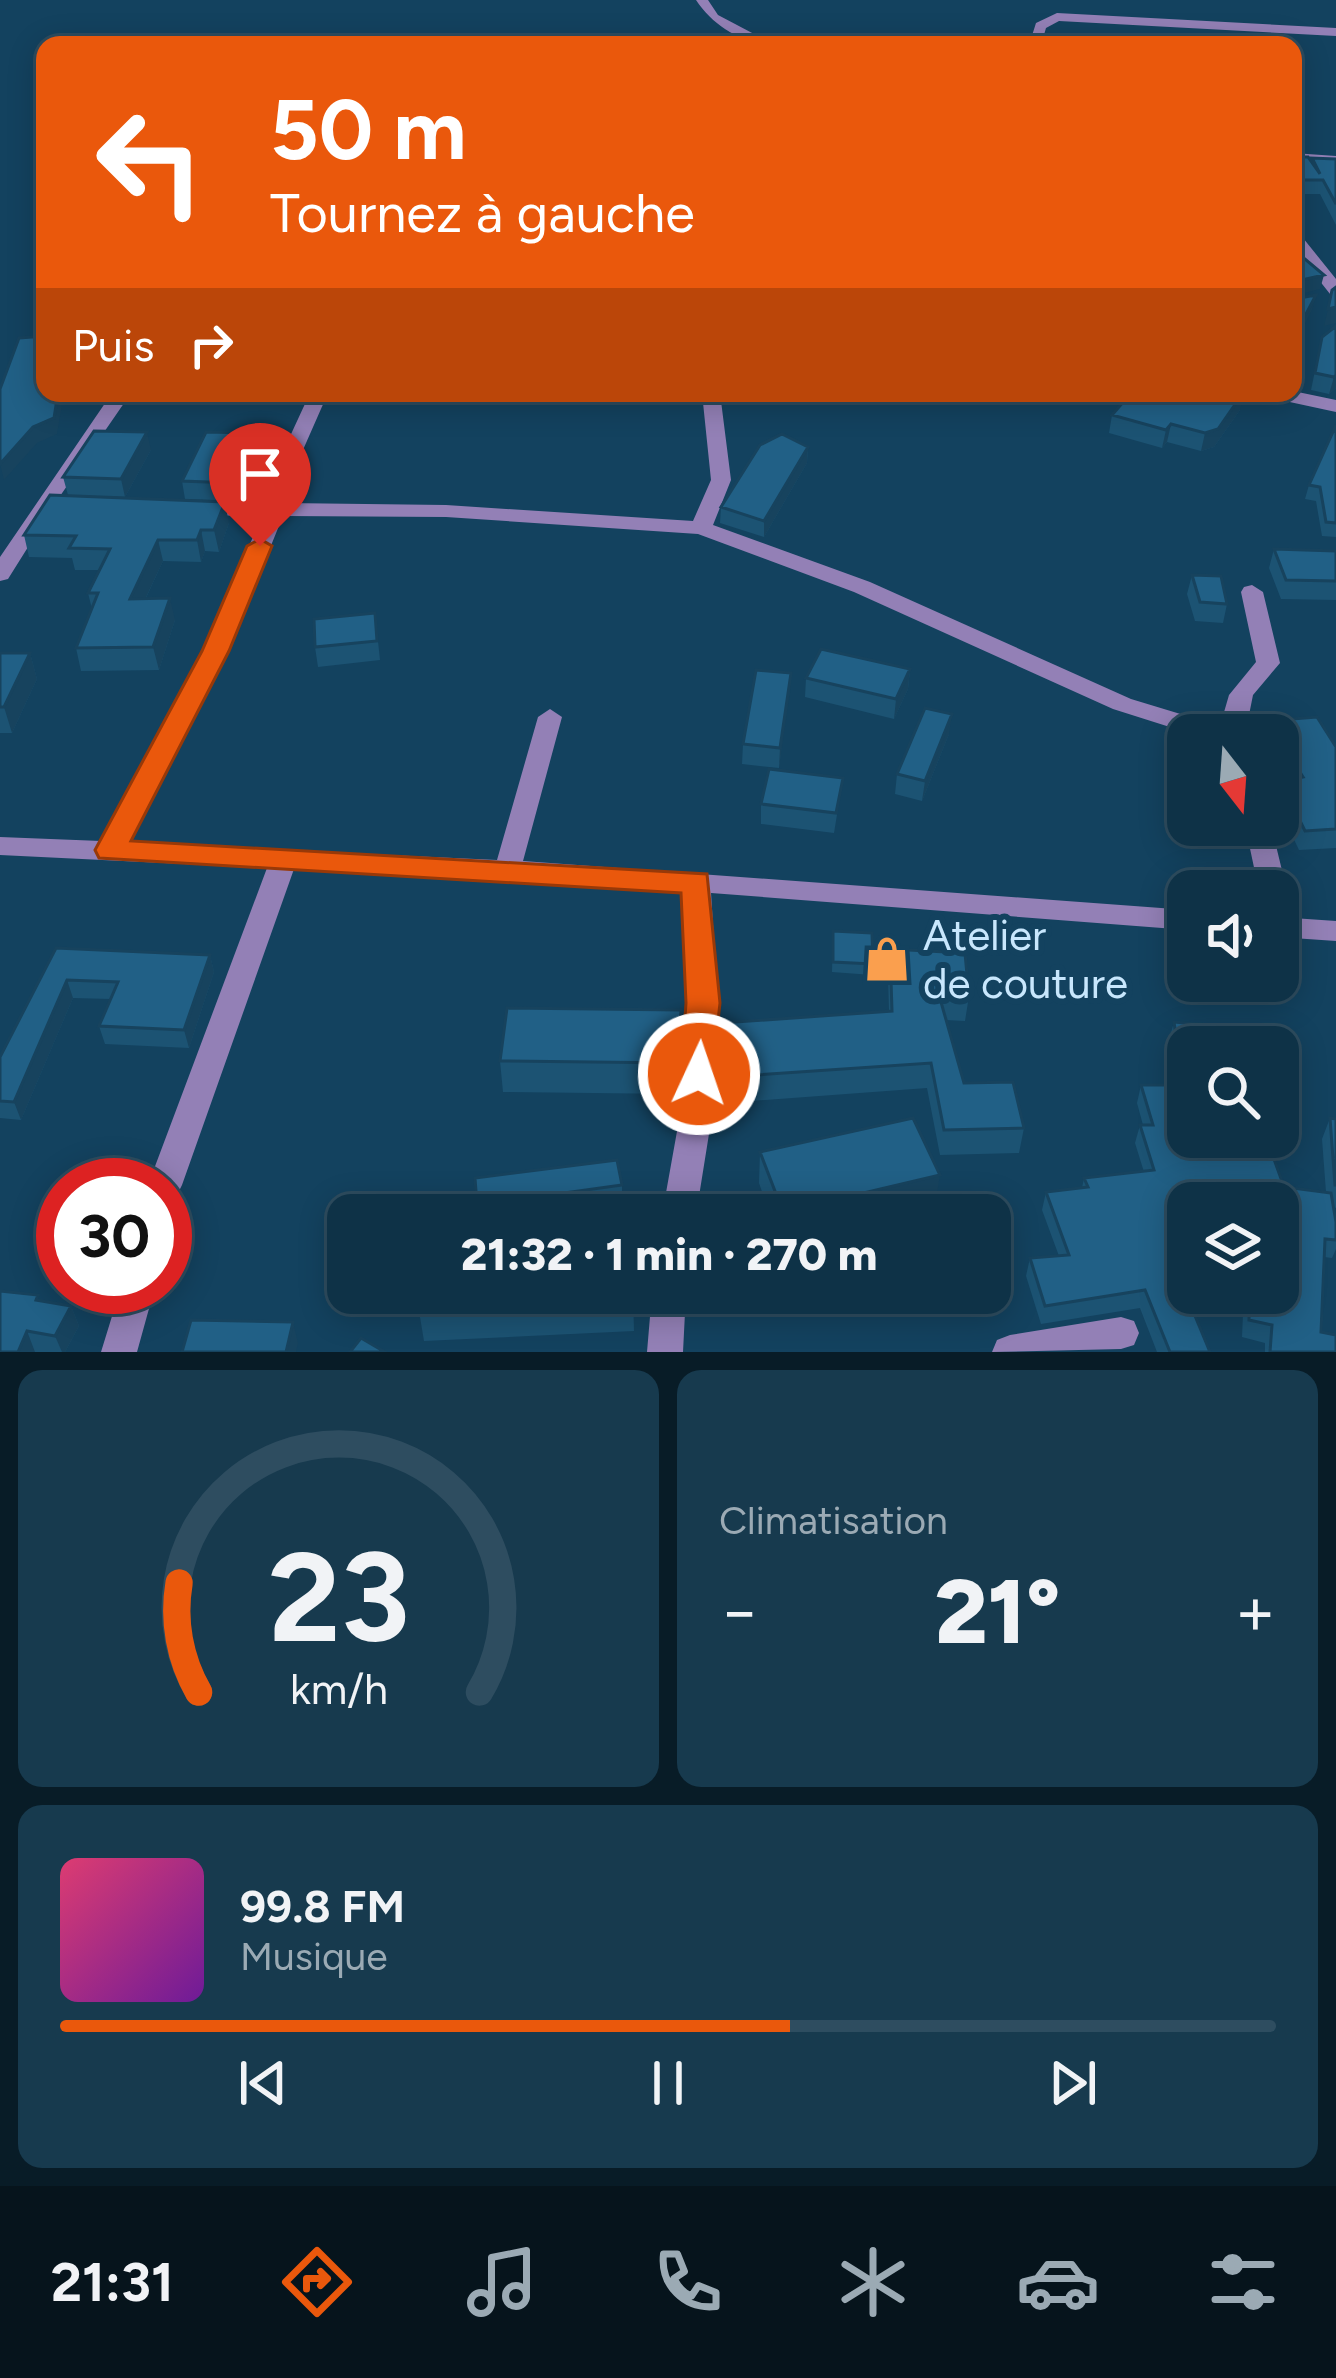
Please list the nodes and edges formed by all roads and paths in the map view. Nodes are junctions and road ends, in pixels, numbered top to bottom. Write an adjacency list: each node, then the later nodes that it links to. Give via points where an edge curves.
1 (703, 0): 6 (street, via 714,19)
2 (1119, 0): 3 (street)
3 (1102, 18): 4 (street); 7 (street, via 1046,19)
4 (1200, 25): 5 (street); 8 (street)
5 (1336, 32)
6 (750, 36)
7 (1039, 36)
8 (1198, 36)
9 (1302, 158): 10 (street)
10 (1336, 160)
11 (1302, 250): 12 (street)
12 (1331, 294)
13 (1302, 399): 17 (street)
14 (116, 402): 18 (street)
15 (315, 402): 21 (street)
16 (712, 402): 22 (street, via 721,480)
17 (1336, 406)
18 (44, 506): 19 (street); 23 (street)
19 (89, 506)
20 (175, 508): 21 (street)
21 (272, 514): 22 (street, via 446,511); 29 (street, via 216,651)
22 (701, 528): 27 (street, via 862,587)
23 (0, 574)
24 (1252, 592): 25 (street, via 1268,663)
25 (1231, 714)
26 (550, 717): 31 (street)
27 (1167, 718)
28 (0, 846): 29 (street)
29 (110, 850): 30 (street)
30 (284, 859): 31 (street); 36 (street)
31 (507, 872): 32 (street)
32 (696, 882): 33 (street); 37 (street, via 700,1067)
33 (1167, 918)
34 (1299, 928): 35 (street)
35 (1336, 931)
36 (175, 1158)
37 (682, 1194)
38 (130, 1314): 41 (street)
39 (668, 1314): 42 (street)
40 (1121, 1333): 43 (street)
41 (118, 1352)
42 (665, 1352)
43 (1010, 1352)

